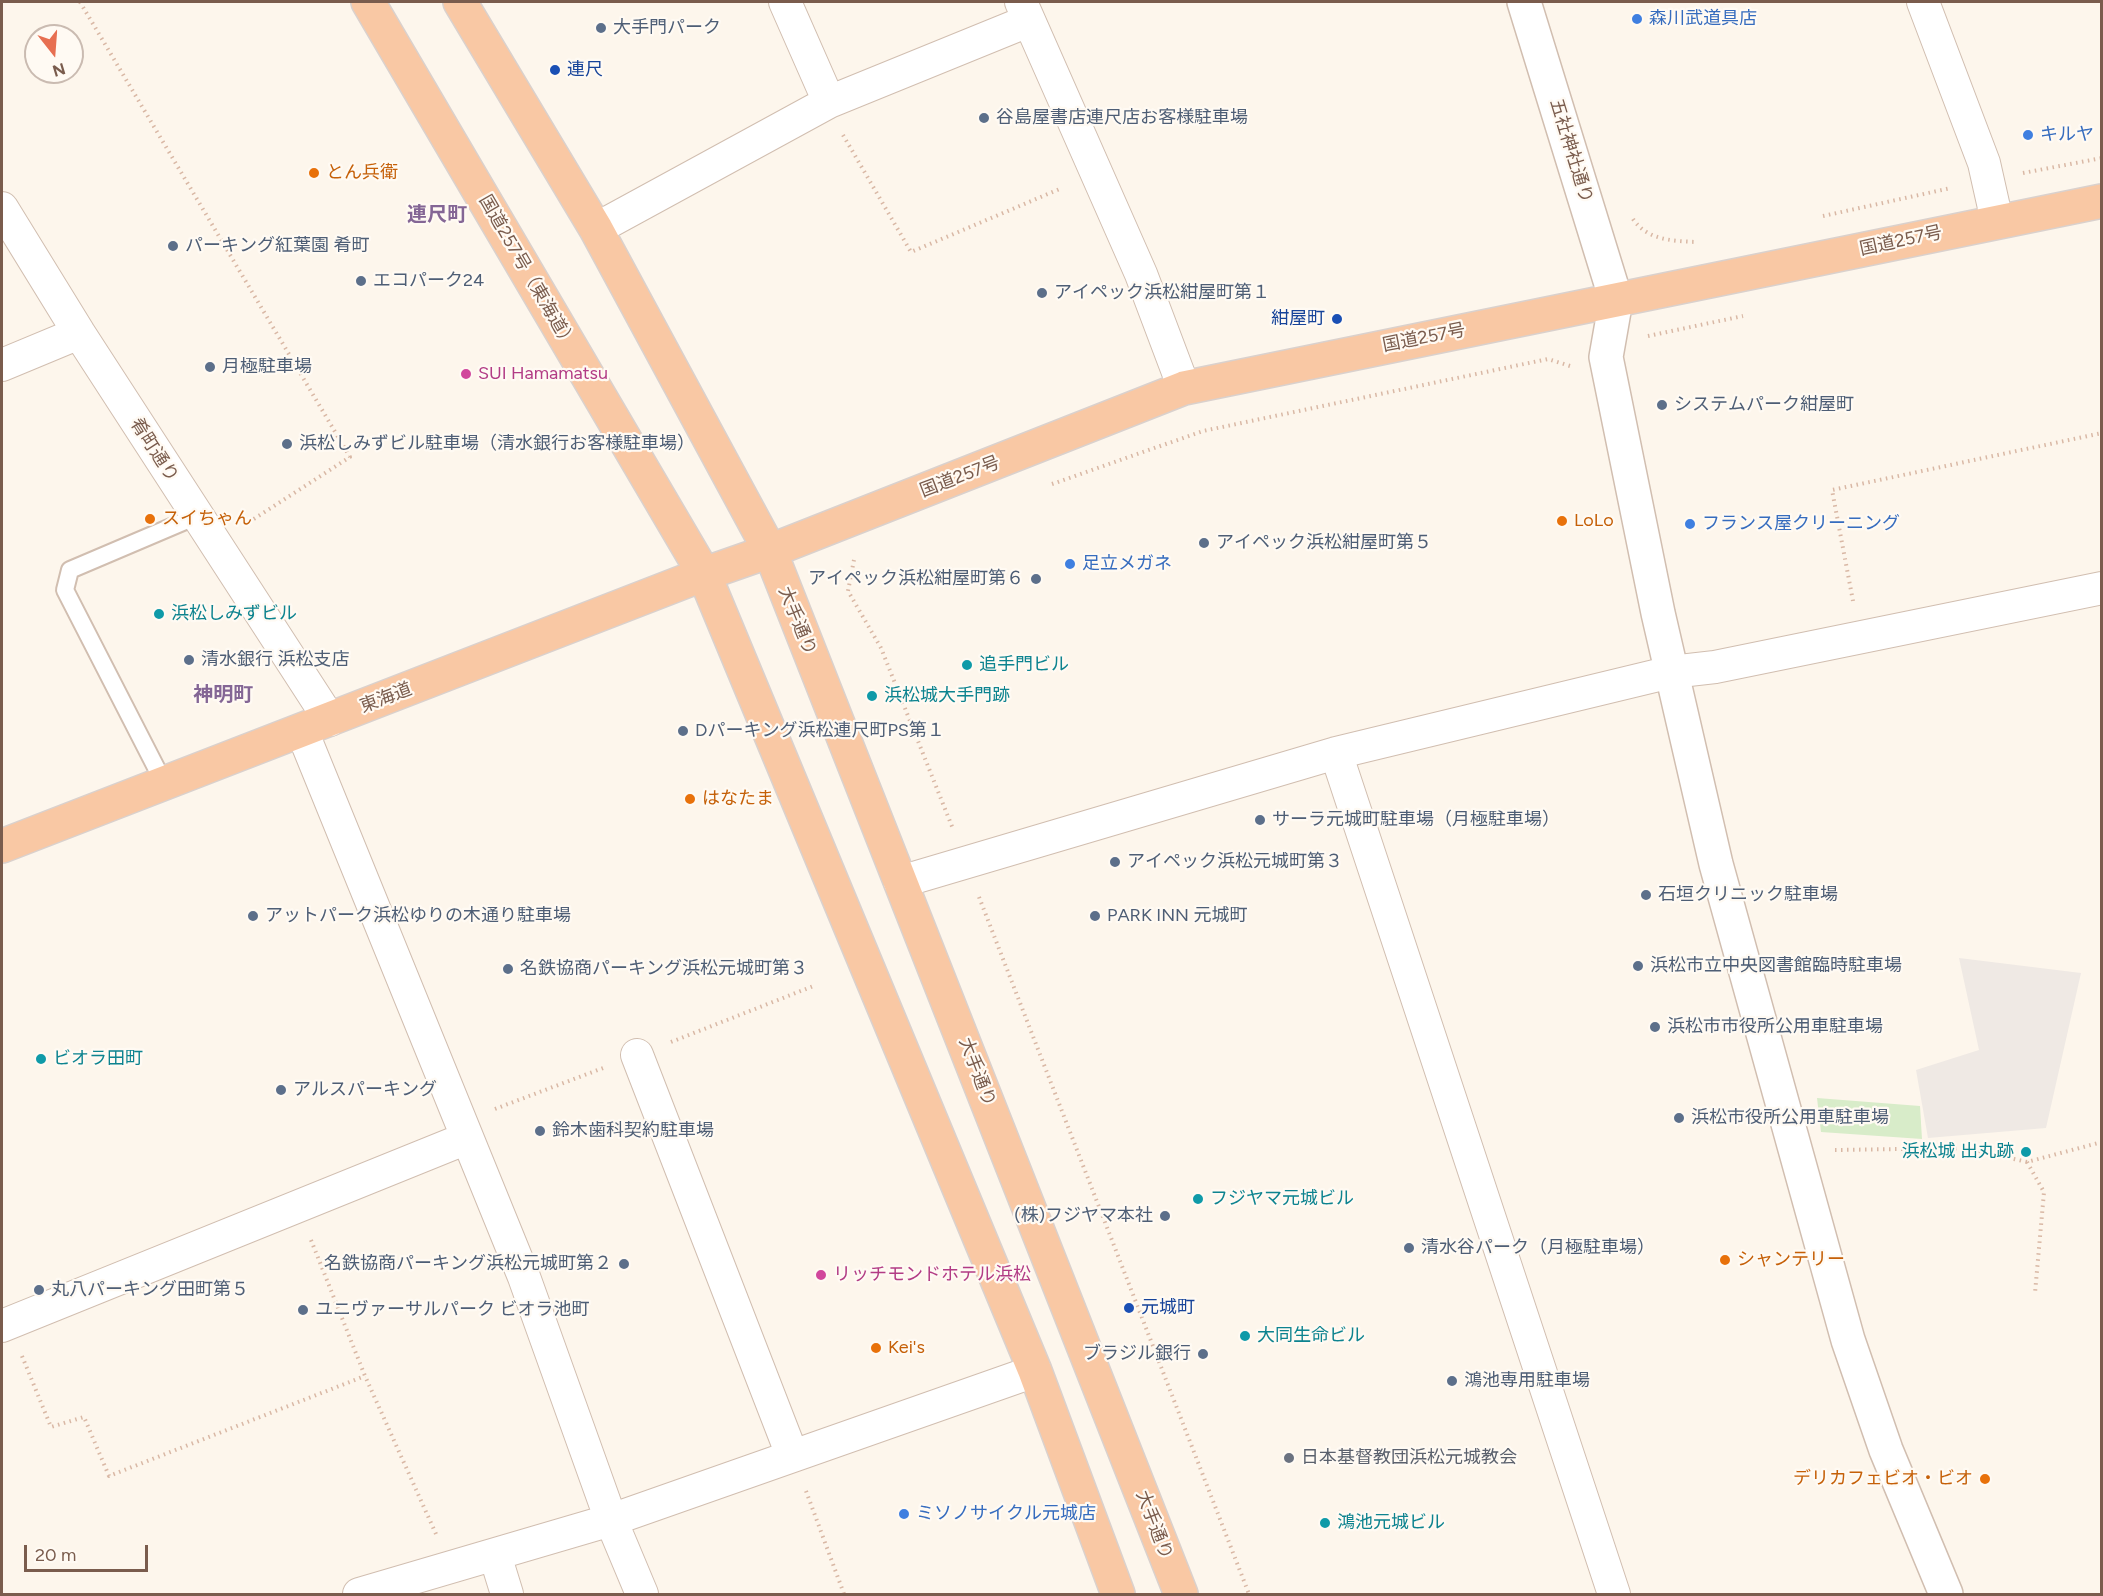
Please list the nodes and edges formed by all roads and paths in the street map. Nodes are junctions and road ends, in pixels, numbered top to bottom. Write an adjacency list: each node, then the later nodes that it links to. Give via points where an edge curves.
1 (80, 2): 27 (path, via 350,458)
2 (369, 2): 30 (highway, 国道257号（東海道）)
3 (460, 2): 17 (highway)
4 (785, 2): 8 (street)
5 (1524, 2): 19 (street, 五社神社通り)
6 (1923, 2): 10 (street)
7 (1024, 11): 8 (street); 23 (street, via 1136,263)
8 (834, 114): 11 (path, via 911,252); 17 (street)
9 (2102, 158): 10 (path)
10 (1988, 180): 15 (path); 16 (street)
11 (1070, 185)
12 (2102, 201): 16 (highway, 国道257号)
13 (2, 208): 20 (street, 肴町通り)
14 (1629, 213): 18 (path, via 1640,229 1657,238)
15 (1816, 217)
16 (1997, 221): 19 (highway, 国道257号)
17 (596, 229): 28 (highway)
18 (1701, 243)
19 (1616, 300): 23 (highway, 国道257号); 33 (street, via 1606,357)
20 (79, 333): 21 (street); 26 (street, 肴町通り)
21 (2, 365)
22 (1574, 367): 25 (path, via 1548,359 1203,431)
23 (1184, 388): 28 (highway, 国道257号)
24 (2102, 433): 32 (path, via 1832,490)
25 (1046, 486)
26 (197, 516): 34 (street, 肴町通り); 36 (lane, via 70,570 65,590)
27 (242, 527)
28 (770, 551): 30 (highway, 東海道); 39 (highway, 大手通り)
29 (855, 554): 37 (path, via 848,591 881,648)
30 (704, 574): 34 (highway, 東海道); 49 (highway)
31 (2102, 588): 32 (street)
32 (1860, 636): 33 (street, via 1715,667)
33 (1671, 672): 35 (street); 44 (street, via 1716,864)
34 (316, 726): 36 (highway, 東海道); 42 (street, 肴町通り)
35 (1336, 753): 39 (street); 63 (street)
36 (165, 785): 38 (highway, 東海道)
37 (955, 835)
38 (2, 846)
39 (900, 882): 61 (highway, 大手通り)
40 (977, 894): 62 (path)
41 (637, 1055): 51 (street)
42 (468, 1138): 46 (street); 53 (street, 肴町通り, via 524,1277)
43 (2102, 1142): 45 (path)
44 (1795, 1150): 45 (path, via 1966,1148); 64 (street, via 1852,1352 1886,1450)
45 (2026, 1162): 47 (path, via 2044,1192)
46 (298, 1207): 48 (street); 50 (path)
47 (2035, 1293)
48 (5, 1325): 50 (path, via 51,1426 84,1417 109,1476)
49 (1035, 1371): 51 (street); 60 (highway)
50 (365, 1376): 55 (path)
51 (792, 1455): 53 (street)
52 (804, 1486): 59 (path)
53 (611, 1521): 54 (street); 58 (street, 肴町通り)
54 (495, 1554): 55 (street); 57 (street)
55 (451, 1567): 56 (street)
56 (359, 1594)
57 (507, 1594)
58 (642, 1594)
59 (844, 1594)
60 (1118, 1594)
61 (1181, 1594)
62 (1249, 1594)
63 (1614, 1594)
64 (1946, 1594)

